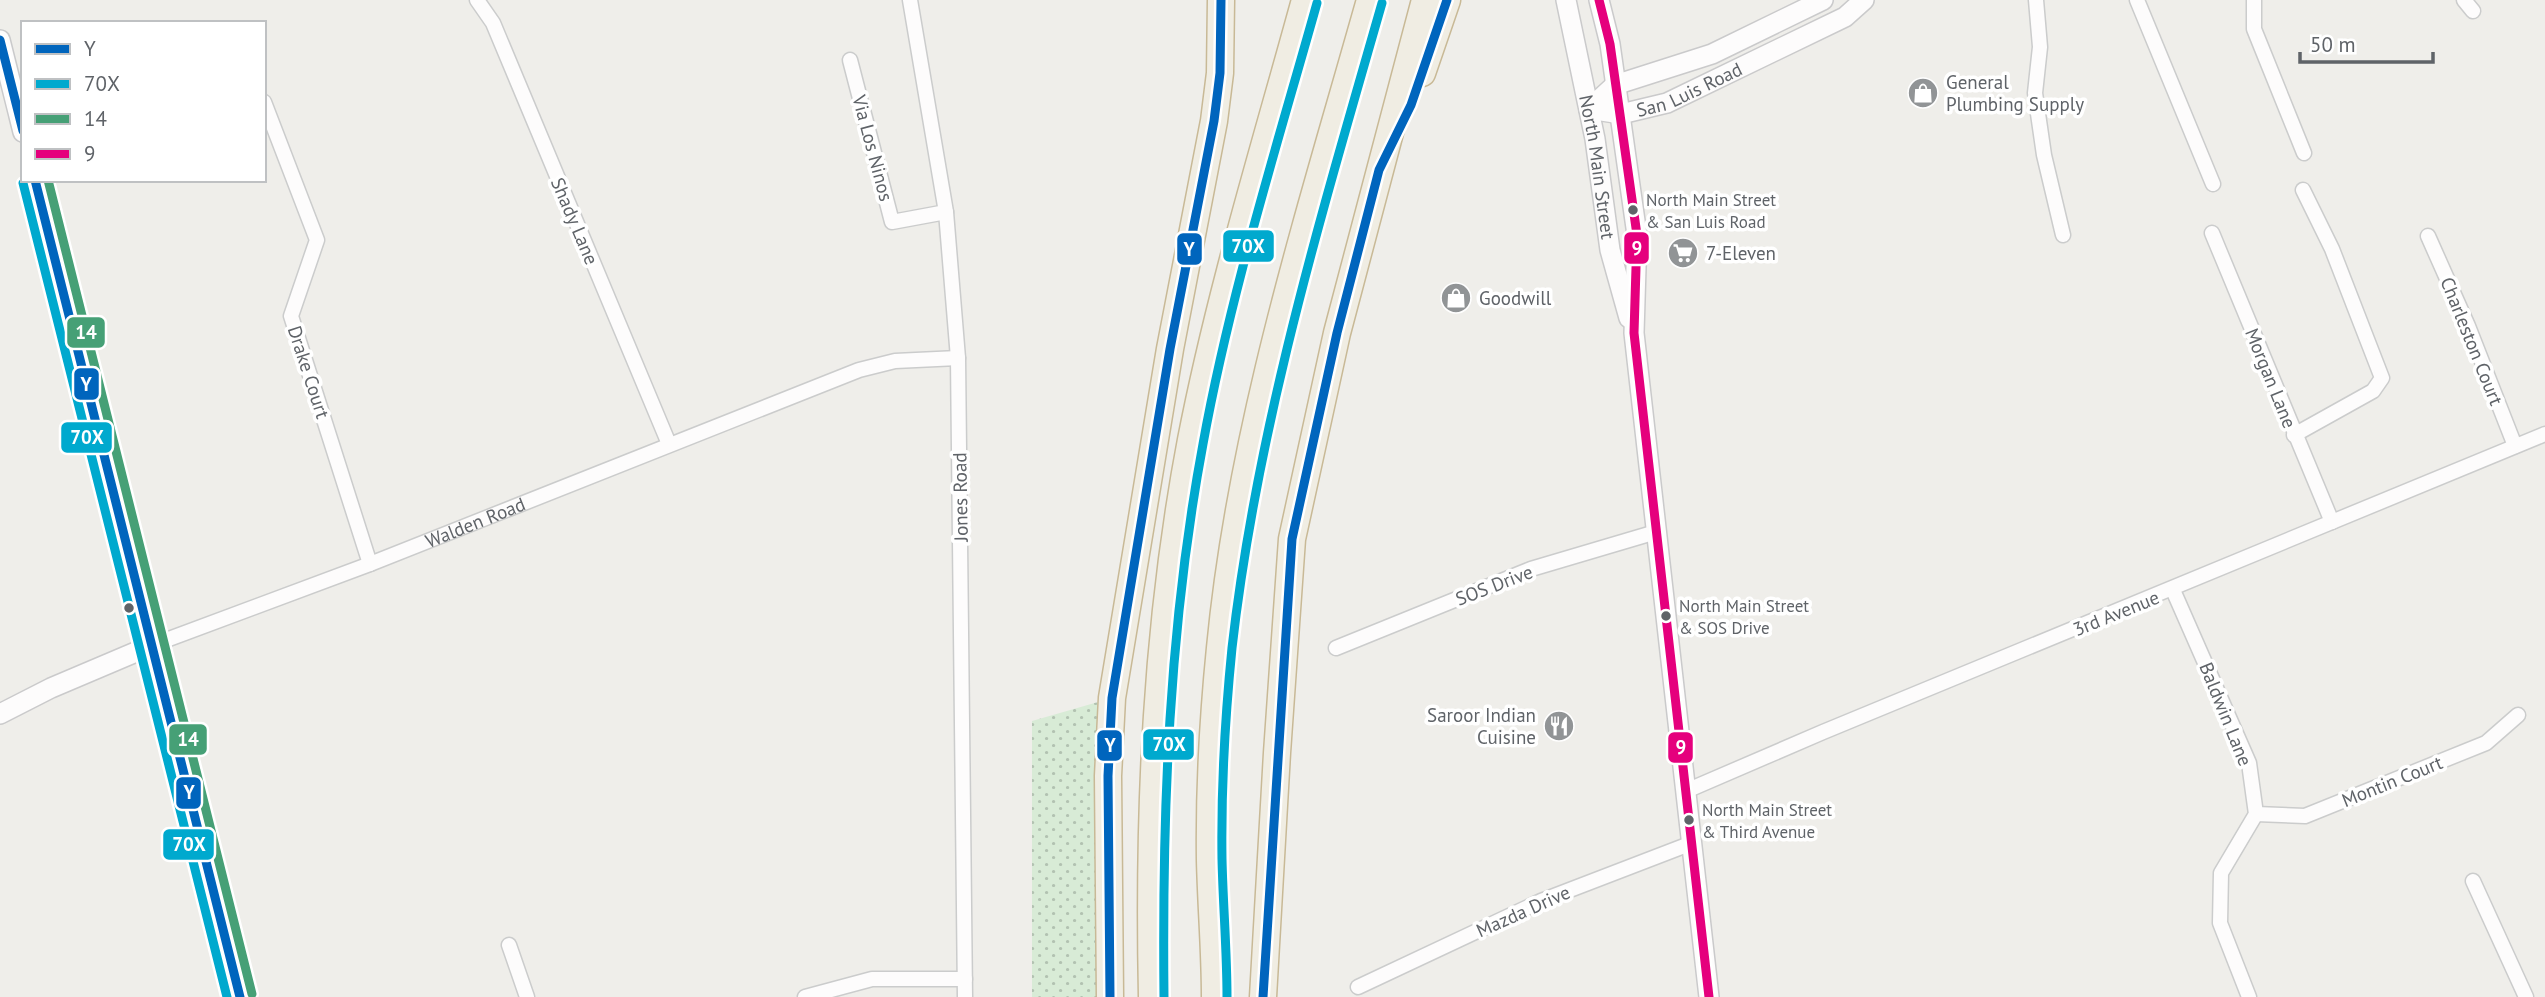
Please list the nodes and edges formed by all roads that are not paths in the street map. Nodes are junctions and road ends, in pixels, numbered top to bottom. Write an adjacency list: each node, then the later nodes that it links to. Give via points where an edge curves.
1 (477, 0): 35 (street, Shady Lane, via 493,23)
2 (910, 0): 27 (street, Jones Road)
3 (1221, 0): 56 (highway, via 1214,121 1112,698)
4 (1305, 0): 57 (highway, via 1225,286 1178,516 1153,764)
5 (1370, 0): 58 (highway, via 1272,353 1234,543 1211,768)
6 (1425, 0): 23 (highway)
7 (1447, 0): 23 (highway, via 1411,105)
8 (1566, 0): 19 (main road, North Main Street)
9 (1599, 0): 17 (main road, North Main Street)
10 (1823, 0): 17 (main road, San Luis Road, via 1712,54)
11 (1864, 0): 20 (main road, San Luis Road, via 1845,17 1667,103)
12 (2036, 0): 29 (street, via 2040,47 2035,93)
13 (2137, 0): 25 (street)
14 (2253, 0): 22 (street, via 2254,29)
15 (0, 40): 21 (main road)
16 (849, 61): 27 (street, Via Los Ninos, via 892,222)
17 (1615, 85): 19 (main road, San Luis Road); 20 (main road, North Main Street)
18 (266, 107): 39 (street, Drake Court, via 317,240 292,316)
19 (1589, 109): 20 (main road, San Luis Road); 31 (main road, North Main Street, via 1610,250)
20 (1621, 114): 31 (main road, North Main Street, via 1638,245)
21 (21, 124)
22 (2304, 153)
23 (1379, 170): 59 (highway, via 1292,539)
24 (35, 182): 41 (main road)
25 (2213, 184)
26 (2303, 190): 33 (street, via 2332,248 2382,378 2373,390)
27 (946, 212): 32 (street, Jones Road)
28 (2212, 233): 33 (street, Morgan Lane)
29 (2063, 235)
30 (2428, 236): 36 (street, Charleston Court)
31 (1634, 333): 38 (main road, North Main Street)
32 (958, 358): 35 (street, Walden Road, via 895,361 859,370); 50 (street, Jones Road)
33 (2294, 435): 37 (street, Morgan Lane)
34 (2545, 435): 36 (street, 3rd Avenue)
35 (669, 444): 39 (street, Walden Road)
36 (2515, 446): 37 (street, 3rd Avenue)
37 (2332, 522): 40 (street, 3rd Avenue)
38 (1656, 532): 42 (street, SOS Drive, via 1531,569); 45 (main road, North Main Street)
39 (370, 564): 41 (street, Walden Road)
40 (2173, 590): 45 (street, 3rd Avenue); 46 (street, Baldwin Lane, via 2249,764)
41 (150, 646): 43 (main road, Walden Road); 52 (main road)
42 (1336, 648)
43 (0, 714)
44 (2518, 715): 46 (street, Montin Court, via 2486,743 2305,816)
45 (1686, 791): 47 (main road, North Main Street)
46 (2256, 814): 61 (street, via 2221,873 2220,923)
47 (1692, 843): 51 (street, Mazda Drive, via 1541,901); 60 (main road, North Main Street)
48 (2473, 881): 62 (street)
49 (509, 945): 53 (street)
50 (965, 979): 54 (street, via 872,979); 55 (street, Jones Road)
51 (1358, 987)
52 (240, 997)
53 (527, 997)
54 (805, 997)
55 (965, 997)
56 (1110, 997)
57 (1152, 997)
58 (1215, 997)
59 (1263, 997)
60 (1709, 997)
61 (2249, 997)
62 (2526, 997)

